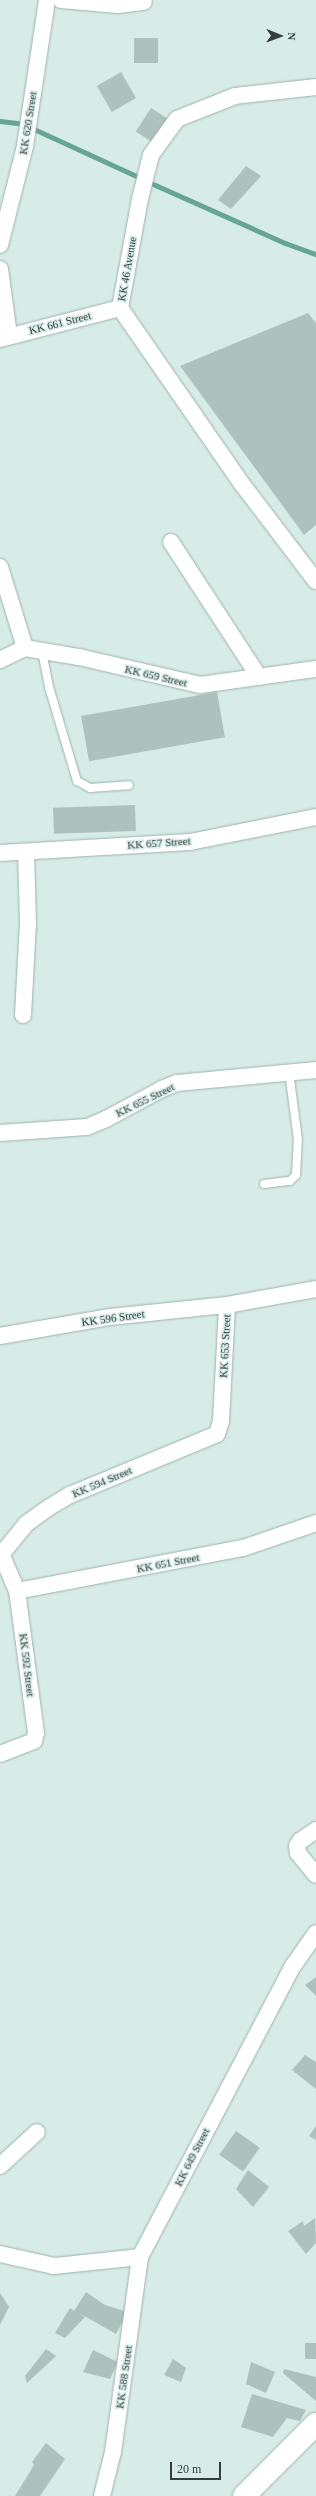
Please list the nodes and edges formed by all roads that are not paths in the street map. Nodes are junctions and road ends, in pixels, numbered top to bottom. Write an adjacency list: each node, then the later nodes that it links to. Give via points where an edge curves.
1 (47, 0): 5 (street, KK 620 Street, via 25,146)
2 (61, 0): 3 (street, via 111,4)
3 (144, 2)
4 (316, 87): 7 (street, KK 46 Avenue, via 235,96 177,119 151,155 140,199)
5 (0, 245)
6 (0, 269): 8 (street)
7 (120, 308): 8 (street, KK 661 Street); 11 (street, KK 46 Avenue, via 242,484)
8 (5, 338)
9 (171, 542): 16 (street)
10 (0, 567): 12 (street)
11 (316, 581)
12 (25, 648): 13 (street, KK 659 Street); 14 (street)
13 (42, 651): 16 (street, KK 659 Street, via 79,657 192,684); 17 (lane, via 49,687 77,781 90,788)
14 (0, 660)
15 (316, 669): 16 (street, KK 659 Street)
16 (259, 677)
17 (129, 785)
18 (316, 817): 19 (street, KK 657 Street, via 190,842)
19 (26, 852): 20 (street, KK 657 Street); 21 (street, via 28,923)
20 (0, 853)
21 (23, 1015)
22 (316, 1070): 23 (street, KK 655 Street)
23 (289, 1072): 24 (street, KK 655 Street, via 177,1083 87,1127); 25 (lane, via 298,1140 296,1175 290,1181)
24 (0, 1133)
25 (264, 1184)
26 (316, 1289): 27 (street, KK 653 Street)
27 (227, 1304): 28 (street, KK 596 Street, via 110,1317); 29 (street, KK 653 Street)
28 (0, 1336)
29 (219, 1430): 31 (street, KK 594 Street, via 217,1434 70,1496 48,1508 26,1524)
30 (316, 1523): 32 (street, KK 651 Street, via 242,1548)
31 (1, 1555): 32 (street, KK 592 Street)
32 (18, 1591): 33 (street, KK 592 Street, via 36,1732 34,1740)
33 (0, 1754)
34 (316, 1830): 35 (street, via 297,1846 298,1852)
35 (316, 1875)
36 (316, 1934): 40 (street, KK 649 Street, via 293,1966)
37 (37, 2132): 38 (street)
38 (0, 2166)
39 (0, 2254): 40 (street, via 54,2266)
40 (140, 2257): 42 (street, KK 588 Street, via 114,2452)
41 (316, 2424): 43 (main road)
42 (102, 2496)
43 (244, 2496)

